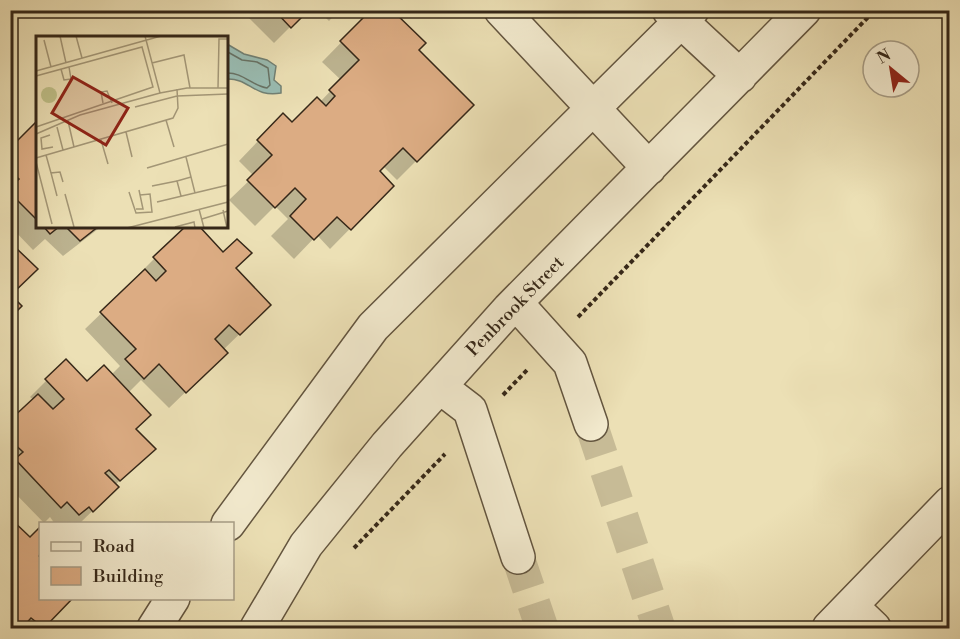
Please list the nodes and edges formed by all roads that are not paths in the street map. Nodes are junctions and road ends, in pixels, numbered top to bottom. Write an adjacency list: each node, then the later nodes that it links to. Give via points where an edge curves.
1 (501, 10): 5 (street)
2 (804, 10): 4 (street, Penbrook Street)
3 (681, 14): 4 (street); 5 (street)
4 (740, 76): 6 (street, Penbrook Street)
5 (592, 110): 6 (street); 11 (street, via 373,327)
6 (649, 168): 7 (street, Penbrook Street)
7 (516, 303): 8 (street, Penbrook Street); 9 (street, via 570,363)
8 (440, 387): 12 (street, via 470,410); 15 (street, Penbrook Street, via 387,444 306,545)
9 (591, 424)
10 (950, 502): 14 (street)
11 (229, 522)
12 (519, 557)
13 (172, 600): 16 (street)
14 (840, 617): 17 (street)
15 (267, 624)
16 (154, 628)
17 (874, 628)

